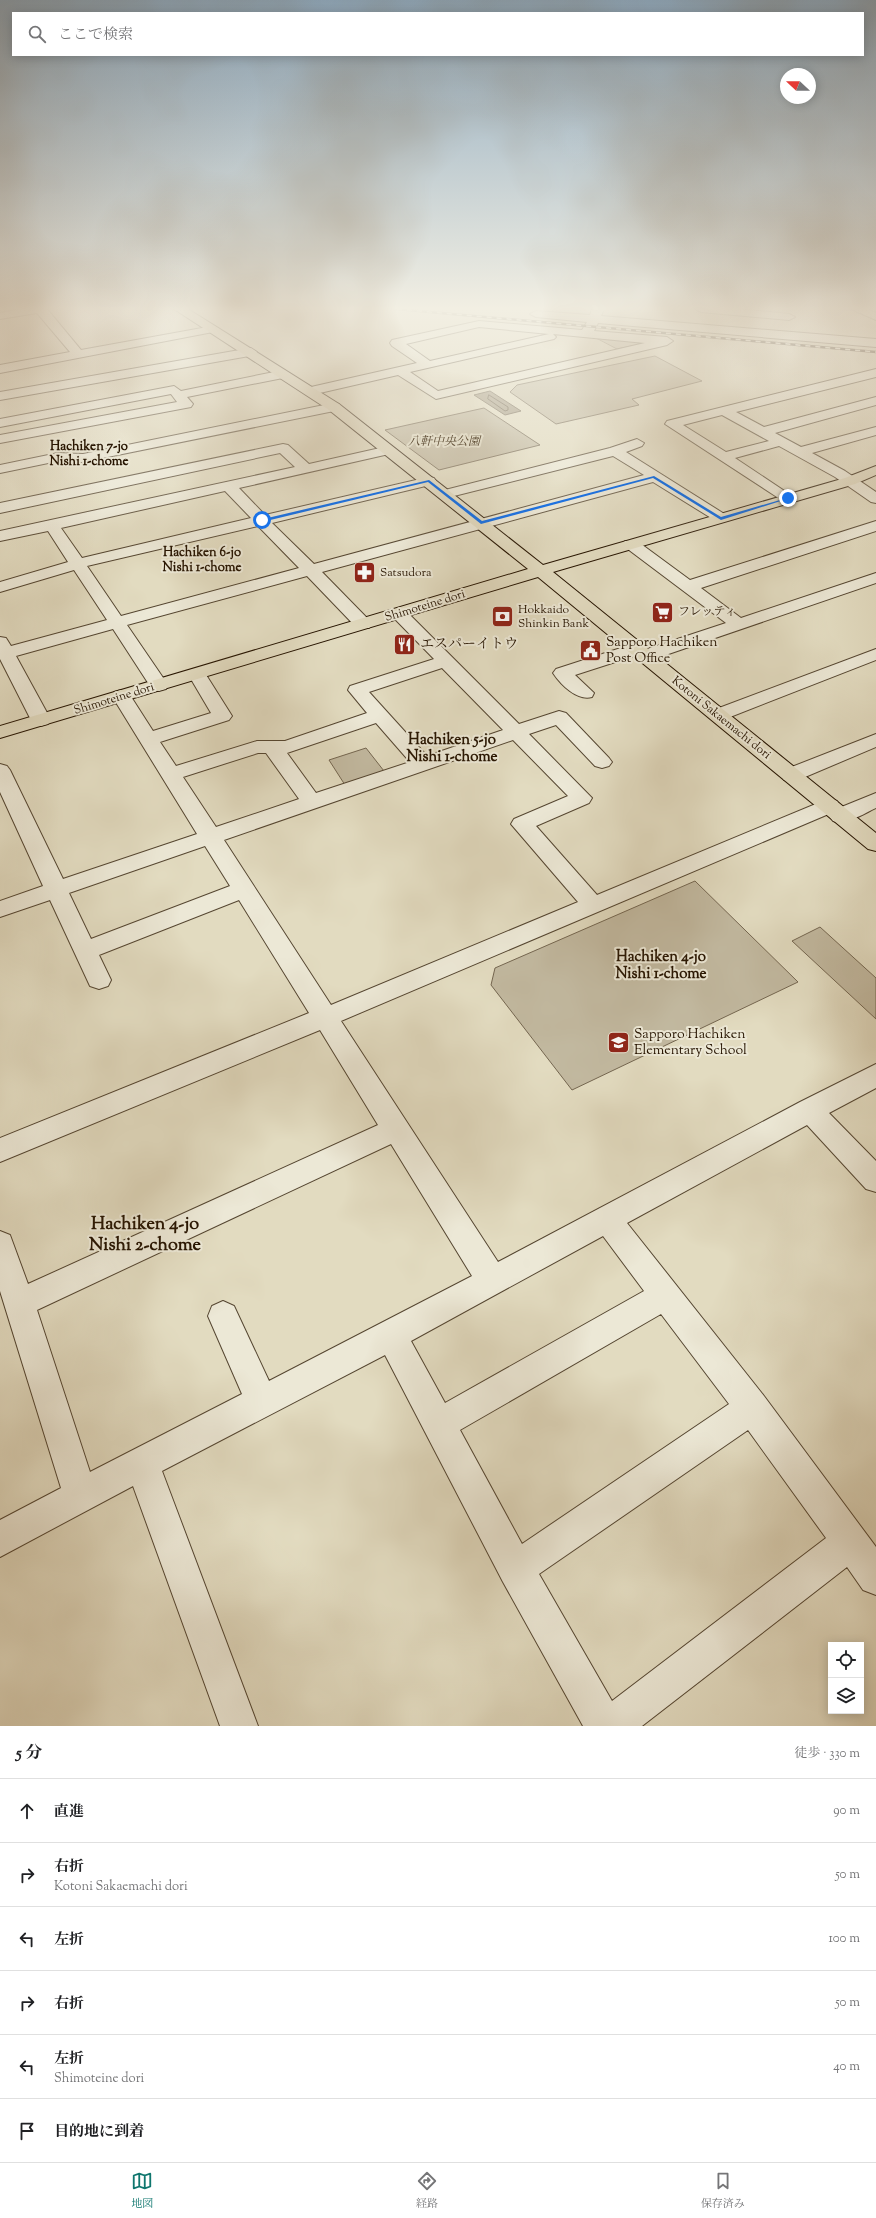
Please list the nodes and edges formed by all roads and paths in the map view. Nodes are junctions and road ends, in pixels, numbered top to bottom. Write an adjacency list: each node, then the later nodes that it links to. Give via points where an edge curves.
1 (35, 390): 11 (street)
2 (174, 390): 10 (street)
3 (191, 390): 10 (street)
4 (317, 390): 9 (street)
5 (428, 390): 6 (street, via 436,395)
6 (459, 390)
7 (813, 390): 14 (street)
8 (841, 390): 12 (street)
9 (311, 391): 13 (main road, Kotoni Sakaemachi dori)
10 (176, 392): 15 (street); 18 (street, via 186,404)
11 (0, 396)
12 (873, 404): 17 (street)
13 (334, 407): 21 (main road, Kotoni Sakaemachi dori); 26 (street, via 83,458 58,457)
14 (726, 412): 17 (street); 24 (street, via 672,424)
15 (0, 422)
16 (876, 431): 23 (street)
17 (763, 432): 19 (street)
18 (0, 439)
19 (780, 442): 23 (street); 24 (street)
20 (637, 443): 22 (street)
21 (389, 450): 25 (street); 30 (main road, Kotoni Sakaemachi dori)
22 (615, 451): 28 (street); 33 (street)
23 (799, 452): 31 (street)
24 (724, 457): 34 (street)
25 (304, 468): 32 (street); 36 (street, via 283,448)
26 (0, 469)
27 (876, 470): 31 (main road, Shimoteine dori)
28 (654, 477): 37 (street); 39 (street)
29 (876, 479): 31 (main road, Shimoteine dori)
30 (429, 481): 33 (main road, Kotoni Sakaemachi dori); 38 (street)
31 (850, 481): 34 (main road, Shimoteine dori); 35 (street)
32 (228, 486): 38 (street); 40 (street)
33 (446, 494): 39 (main road, Kotoni Sakaemachi dori)
34 (788, 498): 37 (main road, Shimoteine dori)
35 (876, 499)
36 (0, 508)
37 (721, 518): 43 (main road, Shimoteine dori)
38 (262, 520): 44 (street); 45 (street)
39 (481, 523): 45 (street); 46 (main road, Kotoni Sakaemachi dori)
40 (52, 526): 42 (street); 44 (street)
41 (876, 526): 48 (street)
42 (0, 536)
43 (632, 544): 46 (main road, Shimoteine dori); 48 (street)
44 (77, 564): 49 (street); 51 (street)
45 (308, 570): 51 (street); 52 (street)
46 (540, 570): 50 (main road, Shimoteine dori); 55 (main road, Kotoni Sakaemachi dori)
47 (876, 578): 53 (street)
48 (688, 586): 53 (street)
49 (0, 587)
50 (399, 614): 52 (main road, Shimoteine dori); 57 (street)
51 (117, 621): 54 (street); 59 (street)
52 (363, 624): 58 (main road, Shimoteine dori)
53 (740, 624): 55 (street)
54 (3, 647): 64 (street)
55 (641, 653): 60 (street, via 562,673); 63 (main road, Kotoni Sakaemachi dori)
56 (876, 654): 63 (street)
57 (446, 661): 62 (street, via 357,690); 66 (street)
58 (197, 674): 59 (main road, Shimoteine dori); 67 (street, via 222,716)
59 (159, 685): 61 (main road, Shimoteine dori)
60 (585, 693)
61 (121, 696): 64 (main road, Shimoteine dori); 67 (street)
62 (379, 715): 69 (street, via 287,747); 71 (street)
63 (718, 715): 74 (main road, Kotoni Sakaemachi dori)
64 (41, 720): 65 (main road, Shimoteine dori)
65 (0, 732)
66 (516, 732): 70 (street, via 559,716); 71 (street); 82 (street, via 582,798 522,824)
67 (148, 739): 73 (street)
68 (876, 740): 74 (street)
69 (272, 747): 73 (street, via 257,747); 76 (street)
70 (602, 762)
71 (424, 764): 76 (street)
72 (0, 770): 80 (street)
73 (170, 774): 78 (street)
74 (791, 775): 77 (main road, Kotoni Sakaemachi dori)
75 (876, 800): 77 (street)
76 (312, 802): 78 (street)
77 (835, 811): 79 (main road, Kotoni Sakaemachi dori); 82 (street)
78 (210, 837): 80 (street); 81 (street)
79 (876, 844)
80 (55, 890): 83 (street); 84 (street)
81 (243, 890): 84 (street); 86 (street)
82 (593, 905): 86 (street)
83 (0, 909)
84 (85, 951): 85 (street)
85 (99, 980)
86 (326, 1017): 89 (street); 90 (street)
87 (876, 1075): 88 (street)
88 (810, 1110): 91 (street); 92 (street)
89 (396, 1129): 94 (street); 96 (street)
90 (0, 1150)
91 (876, 1180)
92 (607, 1218): 94 (street); 95 (street)
93 (0, 1244): 96 (street)
94 (492, 1280): 98 (street)
95 (665, 1295): 100 (street); 101 (street)
96 (19, 1303): 103 (street)
97 (224, 1316): 99 (street)
98 (391, 1335): 99 (street); 101 (street)
99 (262, 1402): 102 (street)
100 (752, 1408): 105 (street); 106 (street)
101 (438, 1424): 106 (street)
102 (142, 1463): 103 (street); 108 (street)
103 (81, 1496): 104 (street)
104 (0, 1539)
105 (850, 1542): 107 (street); 110 (street)
106 (516, 1569): 109 (street)
107 (876, 1577)
108 (239, 1726)
109 (604, 1726)
110 (611, 1726)

